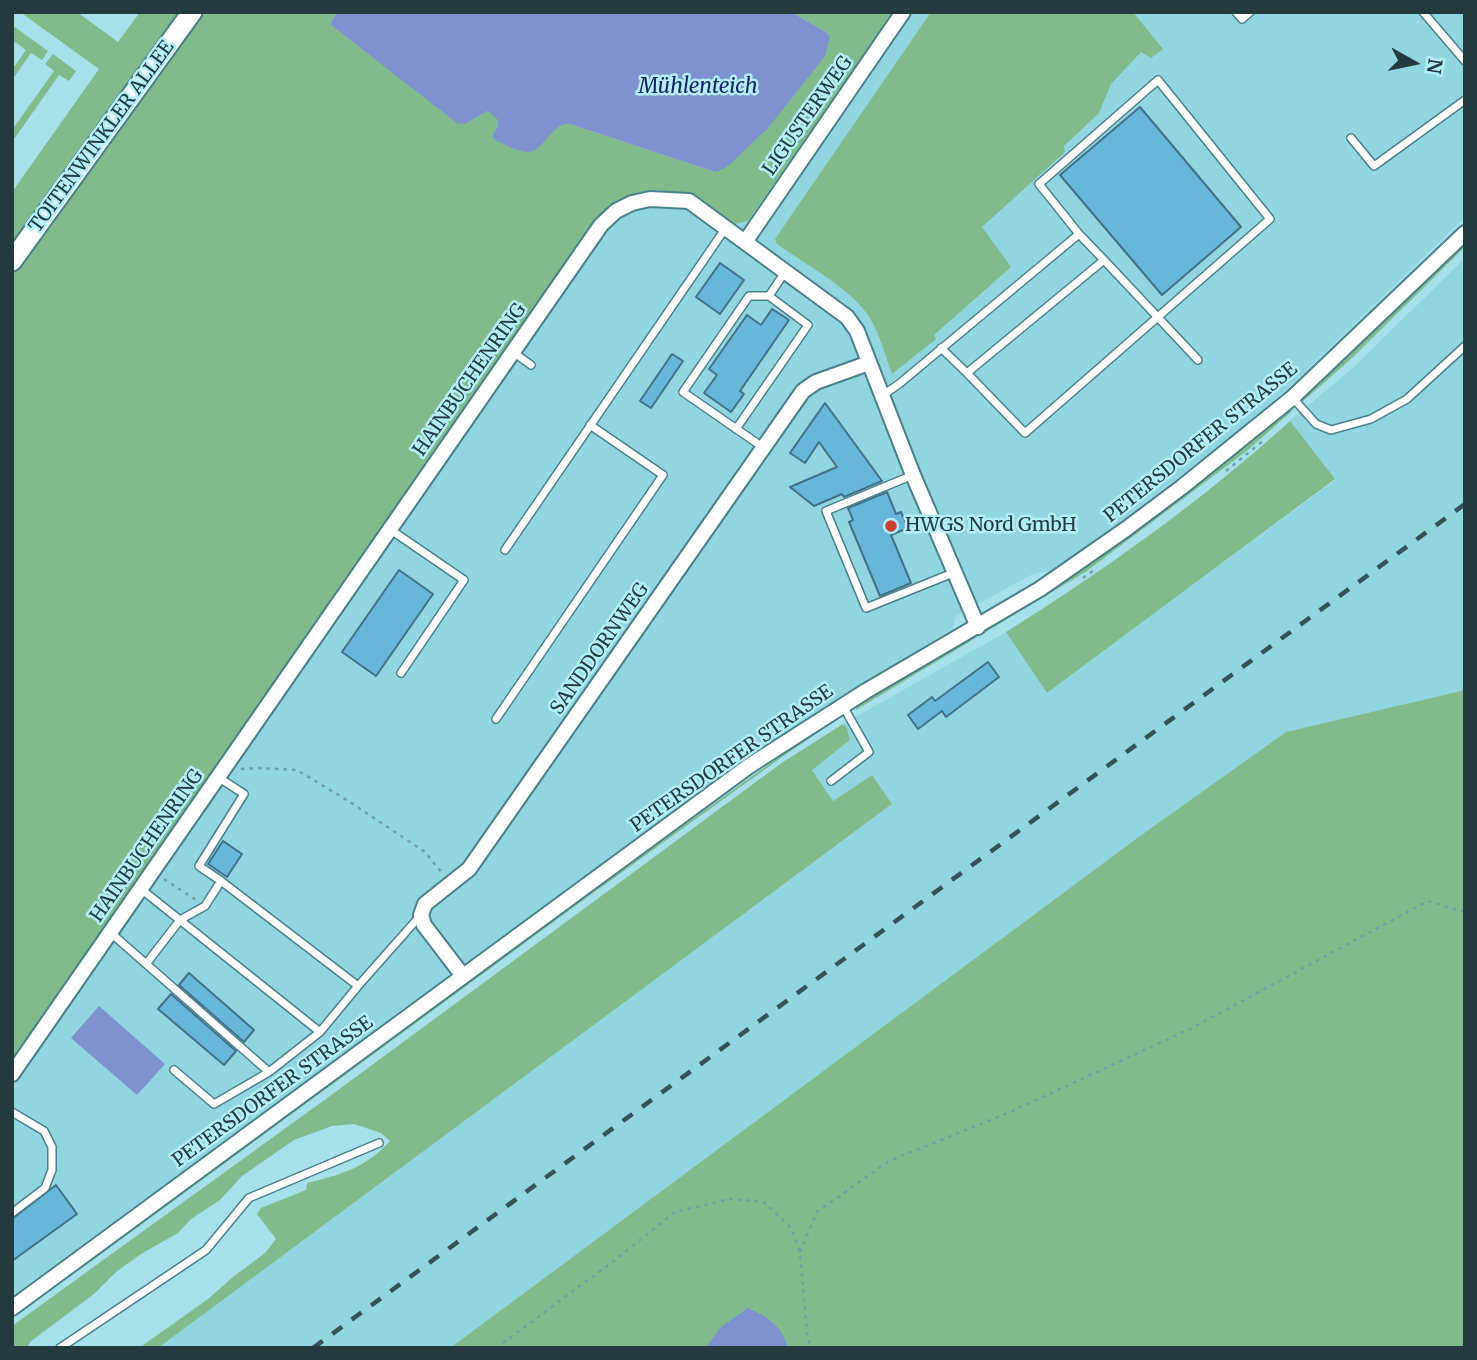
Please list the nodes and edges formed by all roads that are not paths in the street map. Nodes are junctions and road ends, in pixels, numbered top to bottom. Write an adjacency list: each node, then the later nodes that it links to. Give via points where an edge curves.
1 (192, 12): 14 (street, TOITENWINKLER ALLEE)
2 (903, 12): 12 (street, LIGUSTERWEG)
3 (1236, 12): 4 (lane, via 1242,19)
4 (1250, 12)
5 (1423, 12): 6 (lane)
6 (1465, 61)
7 (1465, 100): 8 (lane, via 1374,166)
8 (1351, 138)
9 (724, 229): 12 (street, HAINBUCHENRING); 20 (street, HAINBUCHENRING, via 689,201 650,199 616,211 601,225); 27 (lane)
10 (1465, 233): 26 (street, PETERSDORFER STRASSE)
11 (1079, 234): 13 (lane); 17 (lane, via 1039,184 1158,80 1270,219); 19 (lane)
12 (745, 242): 15 (street, HAINBUCHENRING)
13 (1104, 260): 17 (lane); 24 (lane)
14 (12, 261)
15 (786, 272): 16 (lane); 22 (street, HAINBUCHENRING, via 847,317)
16 (769, 296): 28 (lane, via 808,325); 28 (lane, via 749,296 682,391)
17 (1158, 317): 21 (lane); 24 (lane, via 1025,433)
18 (1465, 346): 26 (lane, via 1407,399 1371,419 1331,430 1316,424)
19 (941, 348): 24 (lane); 25 (lane)
20 (513, 352): 23 (lane); 31 (street, HAINBUCHENRING)
21 (1198, 360)
22 (869, 363): 25 (street, HAINBUCHENRING); 29 (street, SANDDORNWEG, via 803,391)
23 (531, 365)
24 (967, 373)
25 (881, 396): 30 (street, HAINBUCHENRING)
26 (1292, 398): 34 (street, PETERSDORFER STRASSE, via 1126,529)
27 (590, 425): 32 (lane); 37 (lane, via 663,475)
28 (736, 429): 29 (lane)
29 (764, 448): 42 (street, SANDDORNWEG, via 469,869 425,904)
30 (913, 475): 33 (street, HAINBUCHENRING); 33 (lane, via 826,511 866,608)
31 (391, 530): 35 (lane, via 464,580); 38 (street, HAINBUCHENRING)
32 (505, 550)
33 (953, 573): 34 (street, HAINBUCHENRING)
34 (978, 627): 36 (street, PETERSDORFER STRASSE)
35 (401, 673)
36 (843, 705): 39 (lane, via 869,752); 46 (street, PETERSDORFER STRASSE, via 749,766)
37 (496, 719)
38 (218, 777): 40 (lane, via 244,794 199,866); 41 (street, HAINBUCHENRING)
39 (831, 781)
40 (221, 881): 43 (lane, via 205,906); 47 (lane)
41 (141, 889): 43 (lane); 44 (street, HAINBUCHENRING)
42 (421, 915): 46 (street); 47 (lane)
43 (180, 920): 45 (lane); 48 (lane)
44 (110, 933): 45 (lane); 51 (street, HAINBUCHENRING)
45 (146, 964): 50 (lane)
46 (463, 976): 55 (street, PETERSDORFER STRASSE)
47 (358, 986): 48 (lane)
48 (320, 1032): 50 (lane)
49 (174, 1070): 50 (lane, via 214,1104)
50 (269, 1072)
51 (12, 1074)
52 (12, 1112): 54 (lane, via 44,1131 52,1147 52,1170 45,1188)
53 (379, 1143): 56 (lane, via 249,1198 206,1250)
54 (12, 1213)
55 (12, 1308)
56 (60, 1348)

